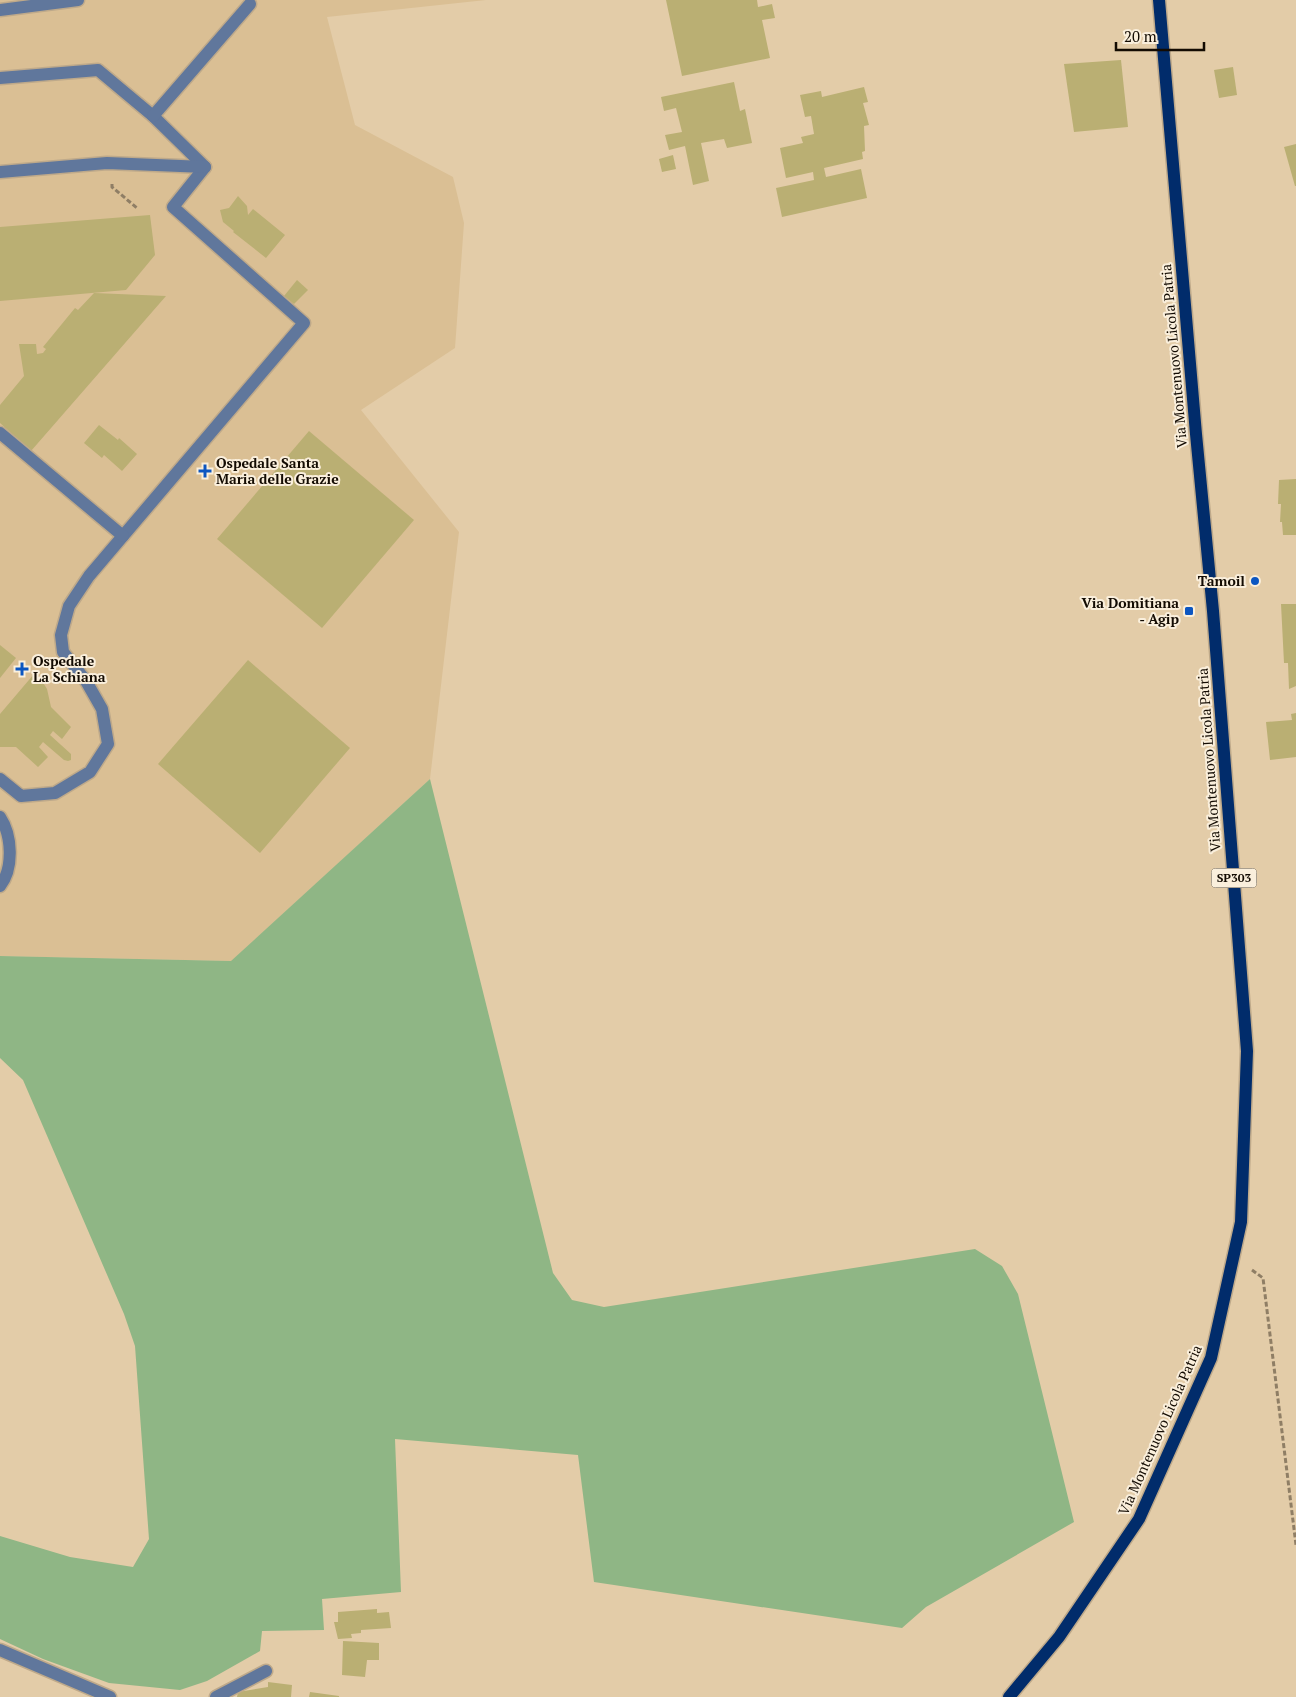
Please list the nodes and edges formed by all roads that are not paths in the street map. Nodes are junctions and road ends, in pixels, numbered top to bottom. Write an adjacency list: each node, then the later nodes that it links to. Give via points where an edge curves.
1 (78, 0): 4 (lane)
2 (1159, 0): 18 (main road, Via Montenuovo Licola Patria / SP303, via 1213,611 1247,1051 1240,1222 1211,1358 1139,1519 1059,1638)
3 (250, 4): 6 (lane)
4 (0, 10)
5 (0, 78): 6 (lane, via 98,70)
6 (153, 116): 7 (lane)
7 (204, 167): 8 (lane, via 107,164); 10 (lane, via 173,208 304,323)
8 (0, 172)
9 (0, 433): 10 (lane)
10 (122, 536): 11 (lane, via 69,606 61,635 63,652 86,681 102,709 108,744 90,772 55,793 21,796)
11 (0, 779)
12 (0, 817): 13 (lane, via 6,826 10,844 6,879)
13 (0, 886)
14 (0, 1650): 16 (lane)
15 (266, 1671): 17 (lane)
16 (110, 1697)
17 (216, 1697)
18 (1009, 1697)

